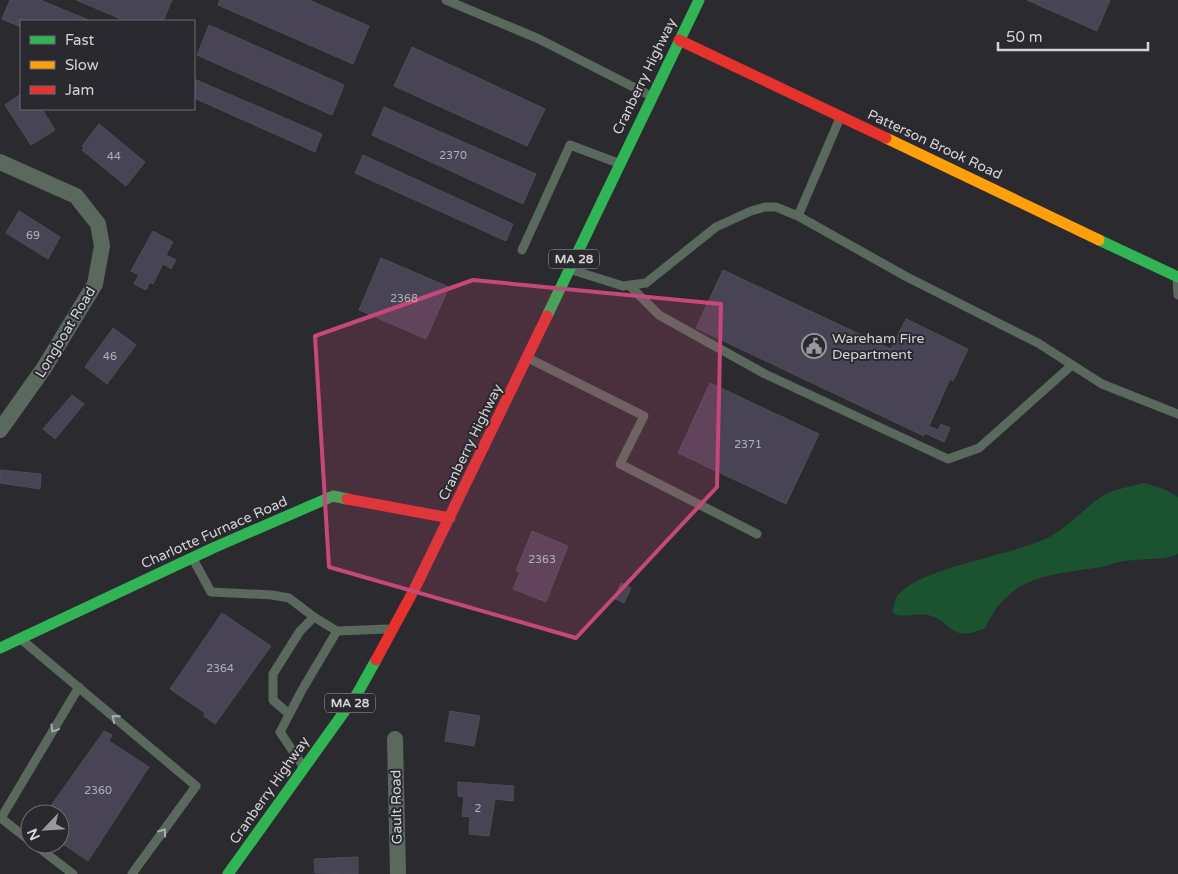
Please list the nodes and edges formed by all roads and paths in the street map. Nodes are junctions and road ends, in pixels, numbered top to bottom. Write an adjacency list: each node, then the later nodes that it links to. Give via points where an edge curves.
1 (446, 0): 4 (lane, via 538,39)
2 (699, 0): 3 (street, Cranberry Highway / MA 28)
3 (679, 40): 4 (street, Cranberry Highway / MA 28); 5 (street, Patterson Brook Road)
4 (652, 96): 7 (street, Cranberry Highway / MA 28)
5 (840, 116): 8 (lane); 11 (street, Patterson Brook Road)
6 (0, 162): 17 (street, Longboat Road, via 76,196 98,224 102,246 95,284 44,368)
7 (618, 163): 9 (lane, via 570,145); 10 (street, Cranberry Highway / MA 28)
8 (798, 216): 12 (lane, via 776,207 751,211 716,227 646,283); 15 (lane, via 907,277 1038,343)
9 (522, 250)
10 (570, 269): 12 (lane, via 623,286); 14 (street, Cranberry Highway / MA 28)
11 (1178, 277): 13 (lane)
12 (630, 285): 15 (lane, via 660,315 765,374 948,459 979,448)
13 (1178, 295)
14 (527, 358): 18 (street, Cranberry Highway / MA 28); 19 (lane, via 644,416 620,464)
15 (1072, 365): 16 (lane, via 1102,384)
16 (1178, 414)
17 (0, 430)
18 (450, 518): 20 (street, Charlotte Furnace Road, via 333,496); 22 (street, Cranberry Highway / MA 28)
19 (757, 534)
20 (192, 557): 21 (lane, via 211,592 289,598); 24 (street, Charlotte Furnace Road)
21 (314, 617): 23 (lane); 27 (lane, via 300,631 273,674 273,700)
22 (393, 629): 23 (lane); 29 (street, Cranberry Highway / MA 28, via 357,694)
23 (337, 631): 27 (lane)
24 (20, 638): 25 (street, Charlotte Furnace Road); 26 (lane)
25 (0, 648)
26 (79, 687): 30 (lane, one-way to 30, via 1,818); 32 (lane, one-way to 26, via 196,786)
27 (289, 714): 29 (lane, via 280,732)
28 (395, 739): 35 (street, Gault Road)
29 (304, 766): 34 (street, Cranberry Highway / MA 28)
30 (20, 833)
31 (47, 854): 33 (lane)
32 (135, 873)
33 (73, 874)
34 (228, 874)
35 (398, 874)

